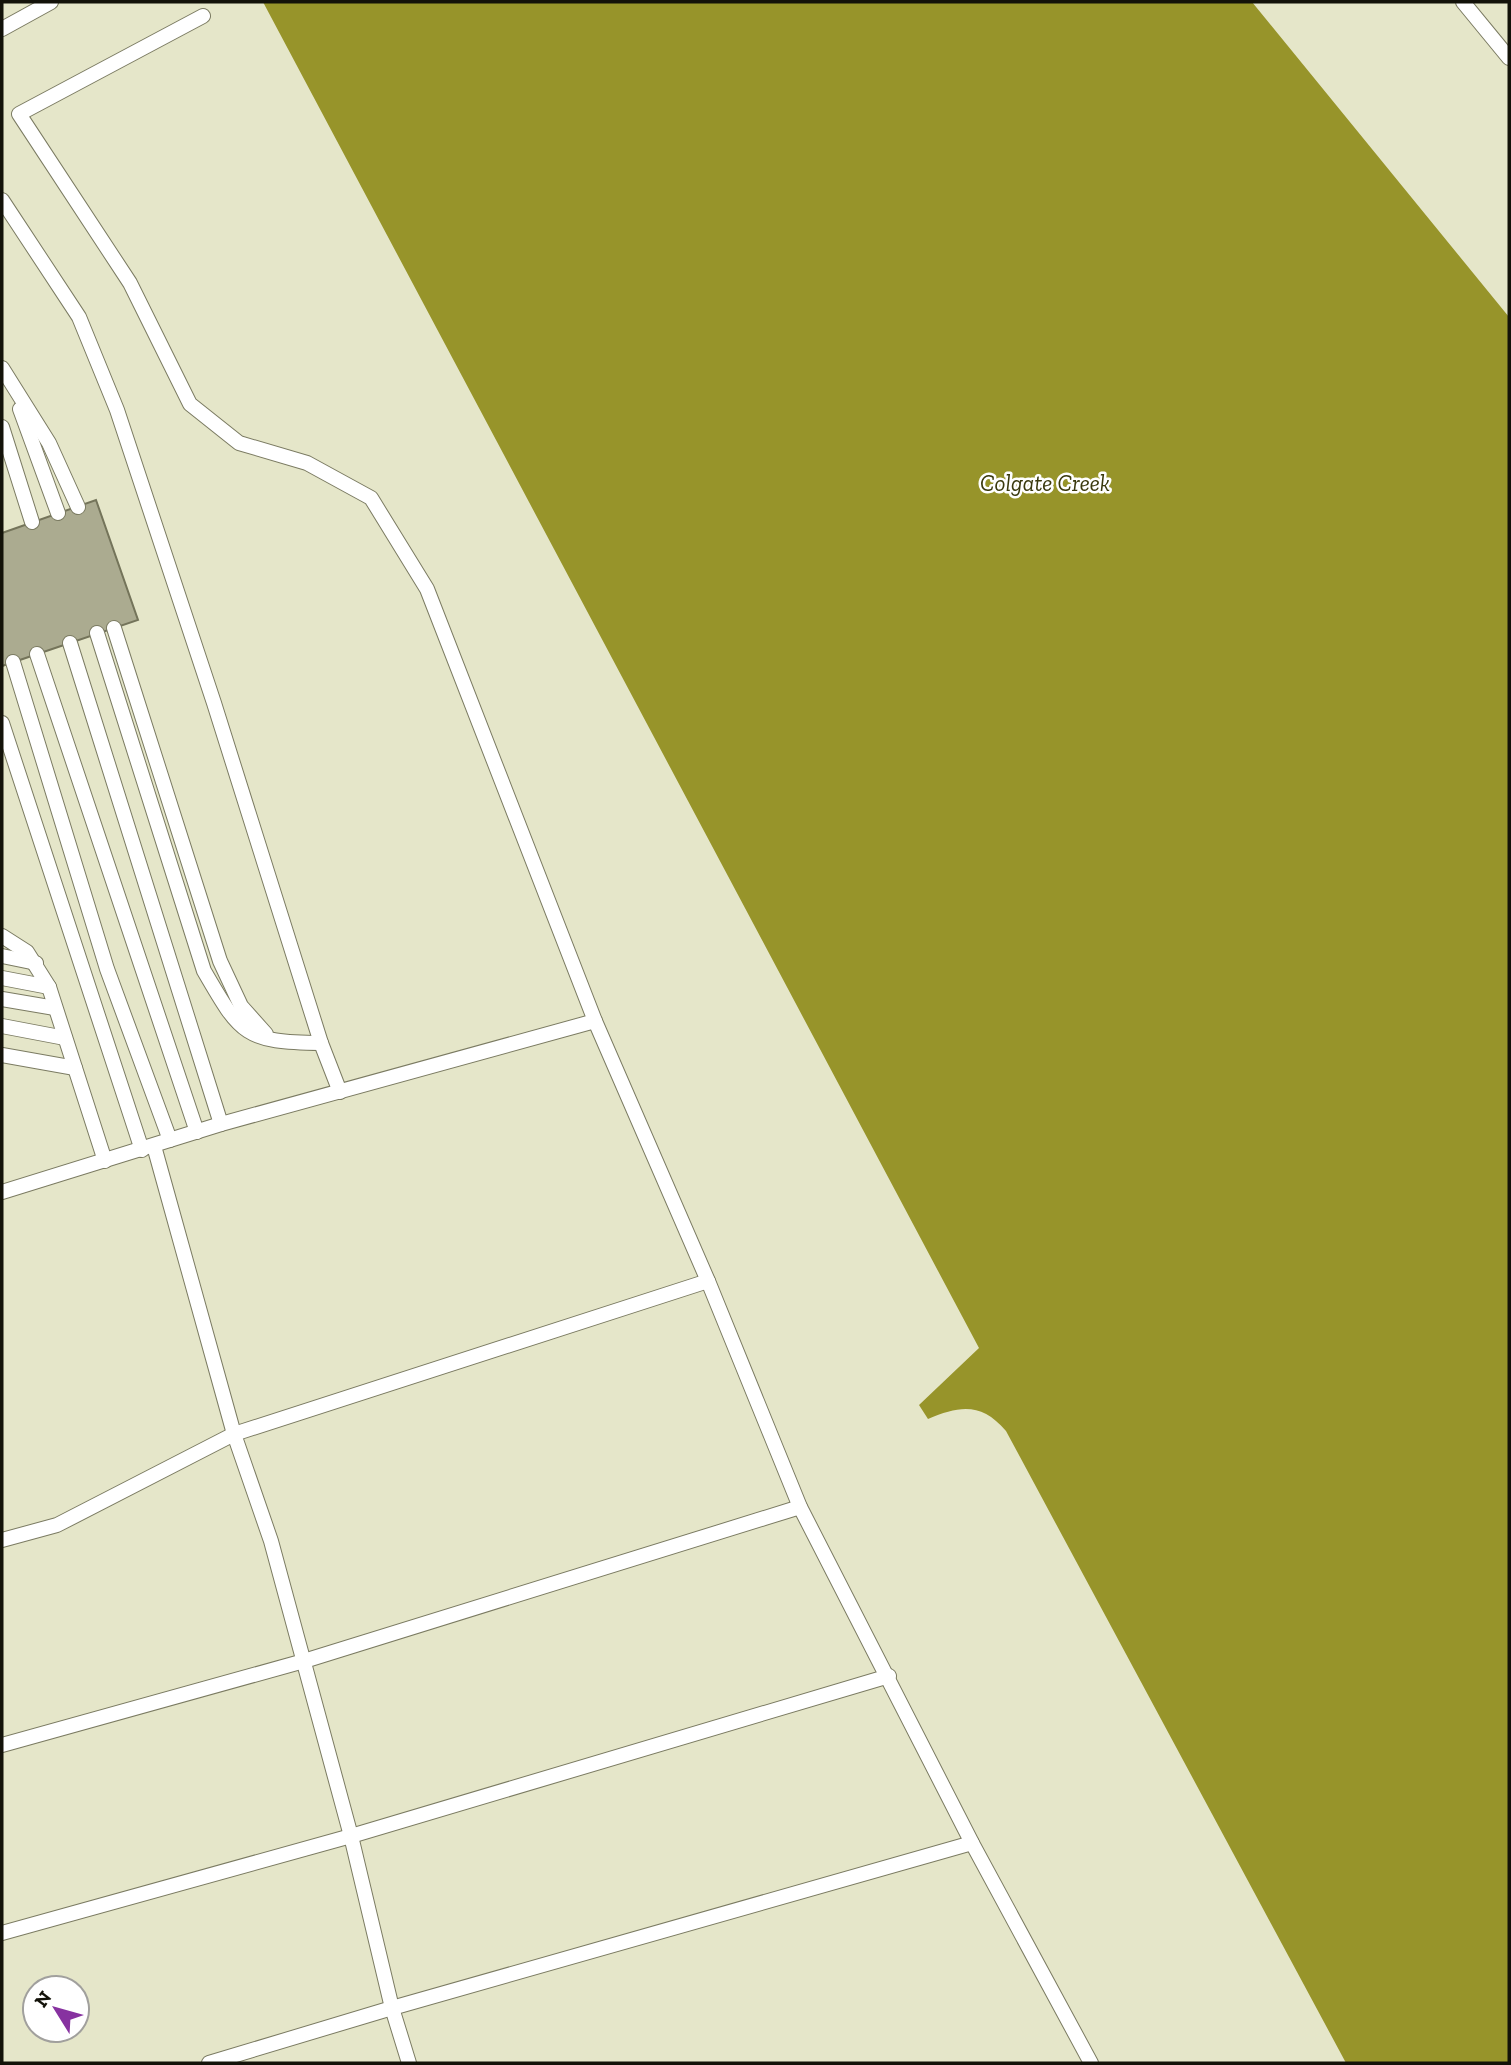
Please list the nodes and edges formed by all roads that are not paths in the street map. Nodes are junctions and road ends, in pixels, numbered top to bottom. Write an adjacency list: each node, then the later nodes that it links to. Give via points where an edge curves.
1 (51, 2): 4 (lane)
2 (1462, 2): 5 (lane)
3 (204, 16): 26 (lane, via 19,114 130,283 190,404 239,443 307,463 371,498 427,589)
4 (2, 29)
5 (1509, 58)
6 (2, 200): 30 (lane, via 79,317 117,410)
7 (2, 368): 8 (lane)
8 (10, 381): 10 (lane, via 49,443); 11 (lane)
9 (2, 427): 12 (lane)
10 (78, 507)
11 (58, 513)
12 (32, 522)
13 (114, 628): 29 (lane, via 220,961 241,1006 262,1031)
14 (97, 634): 29 (lane, via 204,971 232,1018 258,1037)
15 (70, 643): 34 (lane)
16 (37, 654): 35 (lane)
17 (13, 663): 36 (lane, via 107,969)
18 (2, 723): 37 (lane)
19 (2, 936): 21 (lane)
20 (2, 956): 21 (lane)
21 (36, 962): 23 (lane)
22 (2, 978): 23 (lane)
23 (49, 987): 25 (lane)
24 (2, 999): 25 (lane)
25 (55, 1008): 28 (lane)
26 (595, 1021): 33 (lane); 40 (lane)
27 (2, 1026): 28 (lane)
28 (65, 1038): 32 (lane)
29 (279, 1042): 30 (lane)
30 (321, 1043): 33 (lane)
31 (2, 1055): 32 (lane)
32 (75, 1068): 38 (lane)
33 (340, 1092): 34 (lane)
34 (221, 1124): 35 (lane)
35 (198, 1132): 36 (lane)
36 (170, 1140): 37 (lane)
37 (148, 1148): 38 (lane); 41 (lane)
38 (105, 1161): 39 (lane)
39 (2, 1192)
40 (708, 1280): 41 (lane); 42 (lane)
41 (234, 1434): 43 (lane, via 57,1525); 44 (lane, via 271,1541)
42 (800, 1507): 44 (lane); 45 (lane)
43 (2, 1540)
44 (304, 1661): 46 (lane); 47 (lane)
45 (889, 1676): 47 (lane); 48 (lane)
46 (2, 1745)
47 (351, 1836): 49 (lane); 50 (lane)
48 (972, 1843): 50 (lane); 53 (lane)
49 (2, 1933)
50 (392, 2008): 51 (lane); 52 (lane)
51 (209, 2063)
52 (409, 2063)
53 (1091, 2063)

